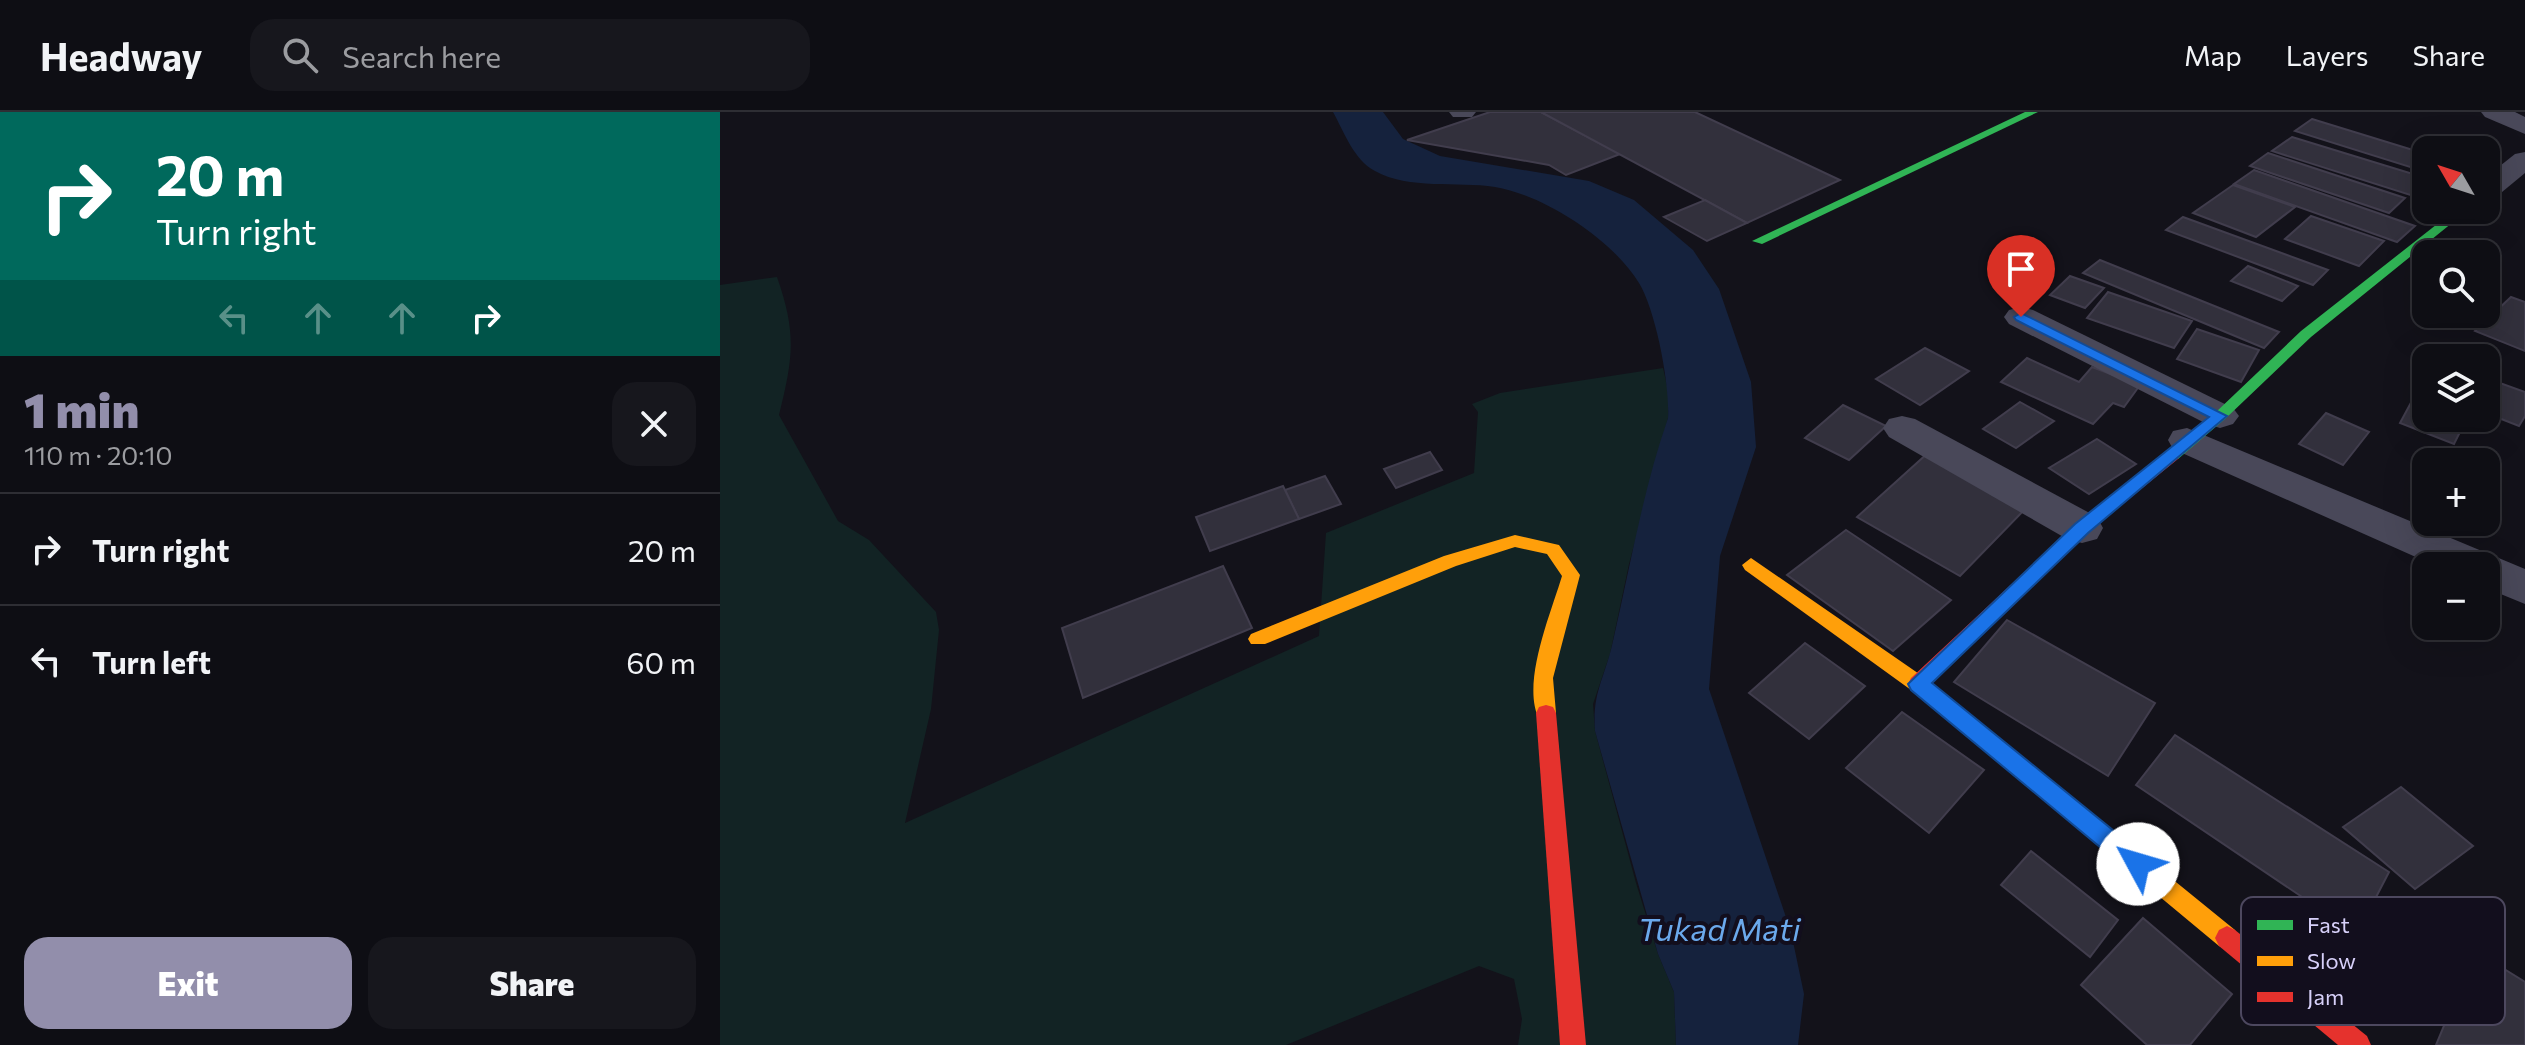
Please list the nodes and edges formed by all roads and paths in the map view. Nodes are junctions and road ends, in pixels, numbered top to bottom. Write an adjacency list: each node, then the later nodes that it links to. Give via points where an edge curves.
1 (2033, 112): 7 (street)
2 (2494, 112): 3 (street)
3 (2525, 126)
4 (2525, 160): 5 (street)
5 (2500, 180)
6 (2444, 224): 9 (street, via 2306,334)
7 (1758, 241)
8 (2021, 317): 9 (street)
9 (2220, 416): 11 (street)
10 (1902, 428): 12 (street)
11 (2187, 440): 12 (street); 13 (street)
12 (2082, 528): 18 (street)
13 (2445, 552)
14 (1751, 565): 18 (street)
15 (2500, 576): 16 (street)
16 (2525, 587)
17 (1258, 639): 21 (street, via 1450,561 1515,541 1553,549 1571,575 1543,678)
18 (1918, 684): 19 (street)
19 (2241, 949)
20 (2334, 1025): 22 (street)
21 (1573, 1045)
22 (2358, 1045)

